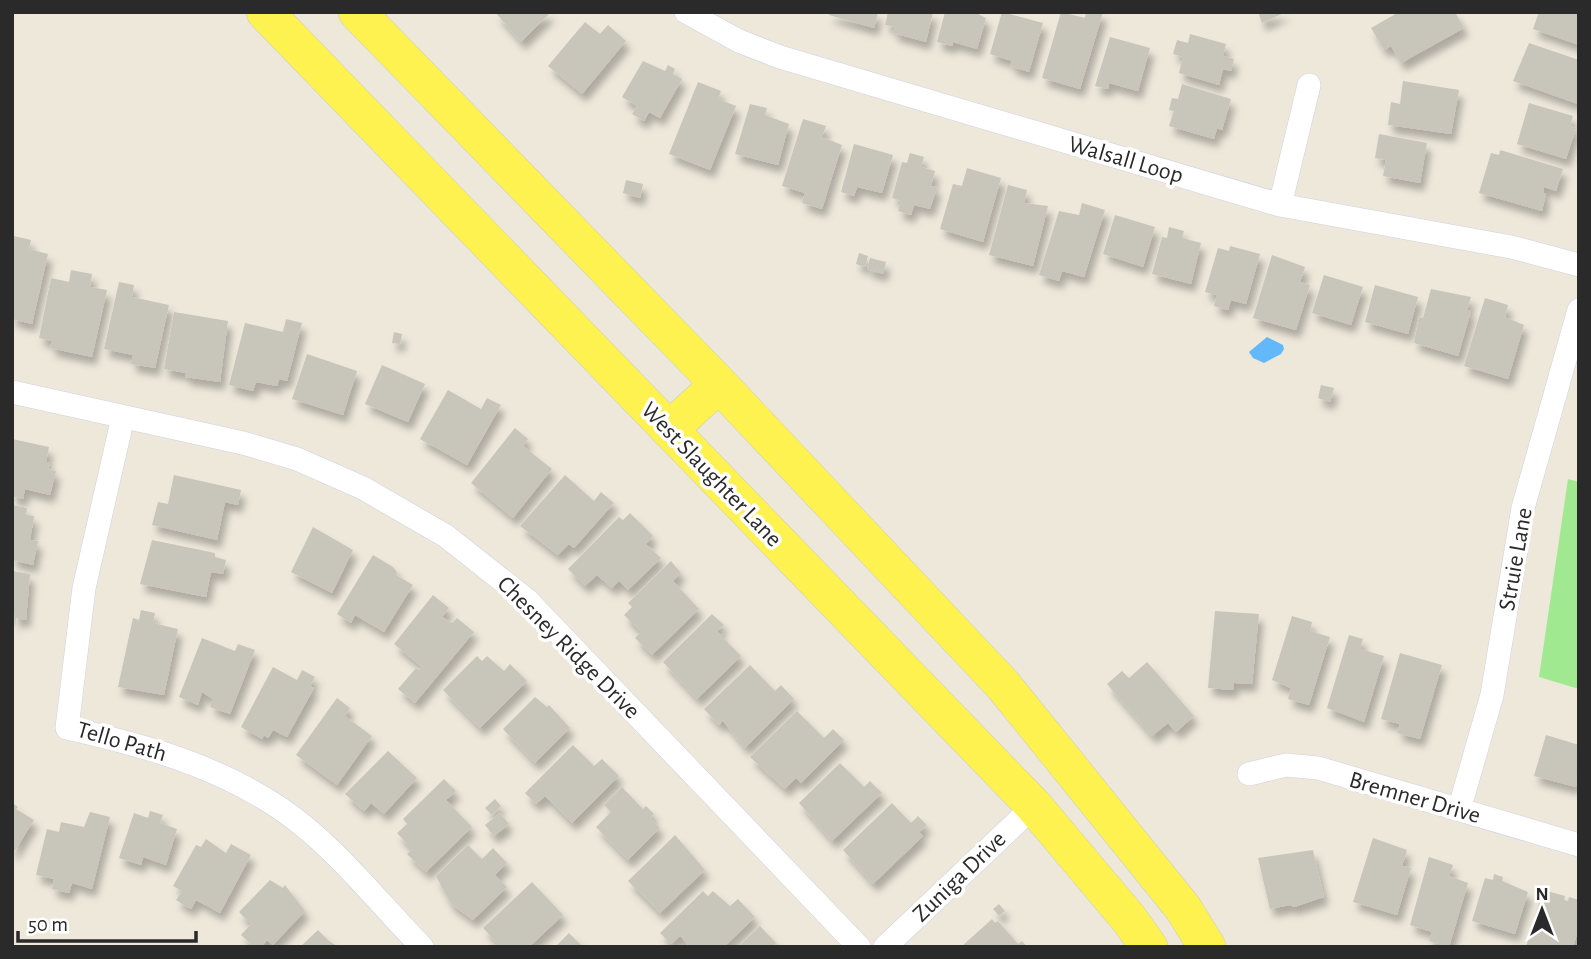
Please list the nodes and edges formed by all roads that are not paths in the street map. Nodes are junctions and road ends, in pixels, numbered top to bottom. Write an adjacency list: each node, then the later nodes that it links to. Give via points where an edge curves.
1 (265, 12): 11 (main road, West Slaughter Lane)
2 (357, 12): 8 (main road)
3 (686, 12): 5 (street, Walsall Loop, via 780,57)
4 (1309, 85): 5 (street)
5 (1280, 205): 6 (street, Walsall Loop, via 1511,247)
6 (1579, 265)
7 (1579, 310): 14 (street, Struie Lane, via 1523,508 1492,695)
8 (719, 384): 11 (main road); 20 (main road, via 1003,685 1183,908)
9 (12, 392): 10 (street, Chesney Ridge Drive)
10 (123, 417): 16 (street, Tello Path, via 84,588 67,728 171,754 249,789 319,840); 17 (street, Chesney Ridge Drive, via 296,459 363,488 446,536 527,600)
11 (669, 430): 13 (main road, West Slaughter Lane)
12 (1249, 774): 14 (street, Bremner Drive, via 1286,765 1318,768)
13 (1034, 806): 18 (street, Zuniga Drive); 19 (main road, West Slaughter Lane)
14 (1459, 810): 15 (street, Bremner Drive)
15 (1579, 845)
16 (422, 947)
17 (859, 947)
18 (885, 947)
19 (1149, 947)
20 (1207, 947)

